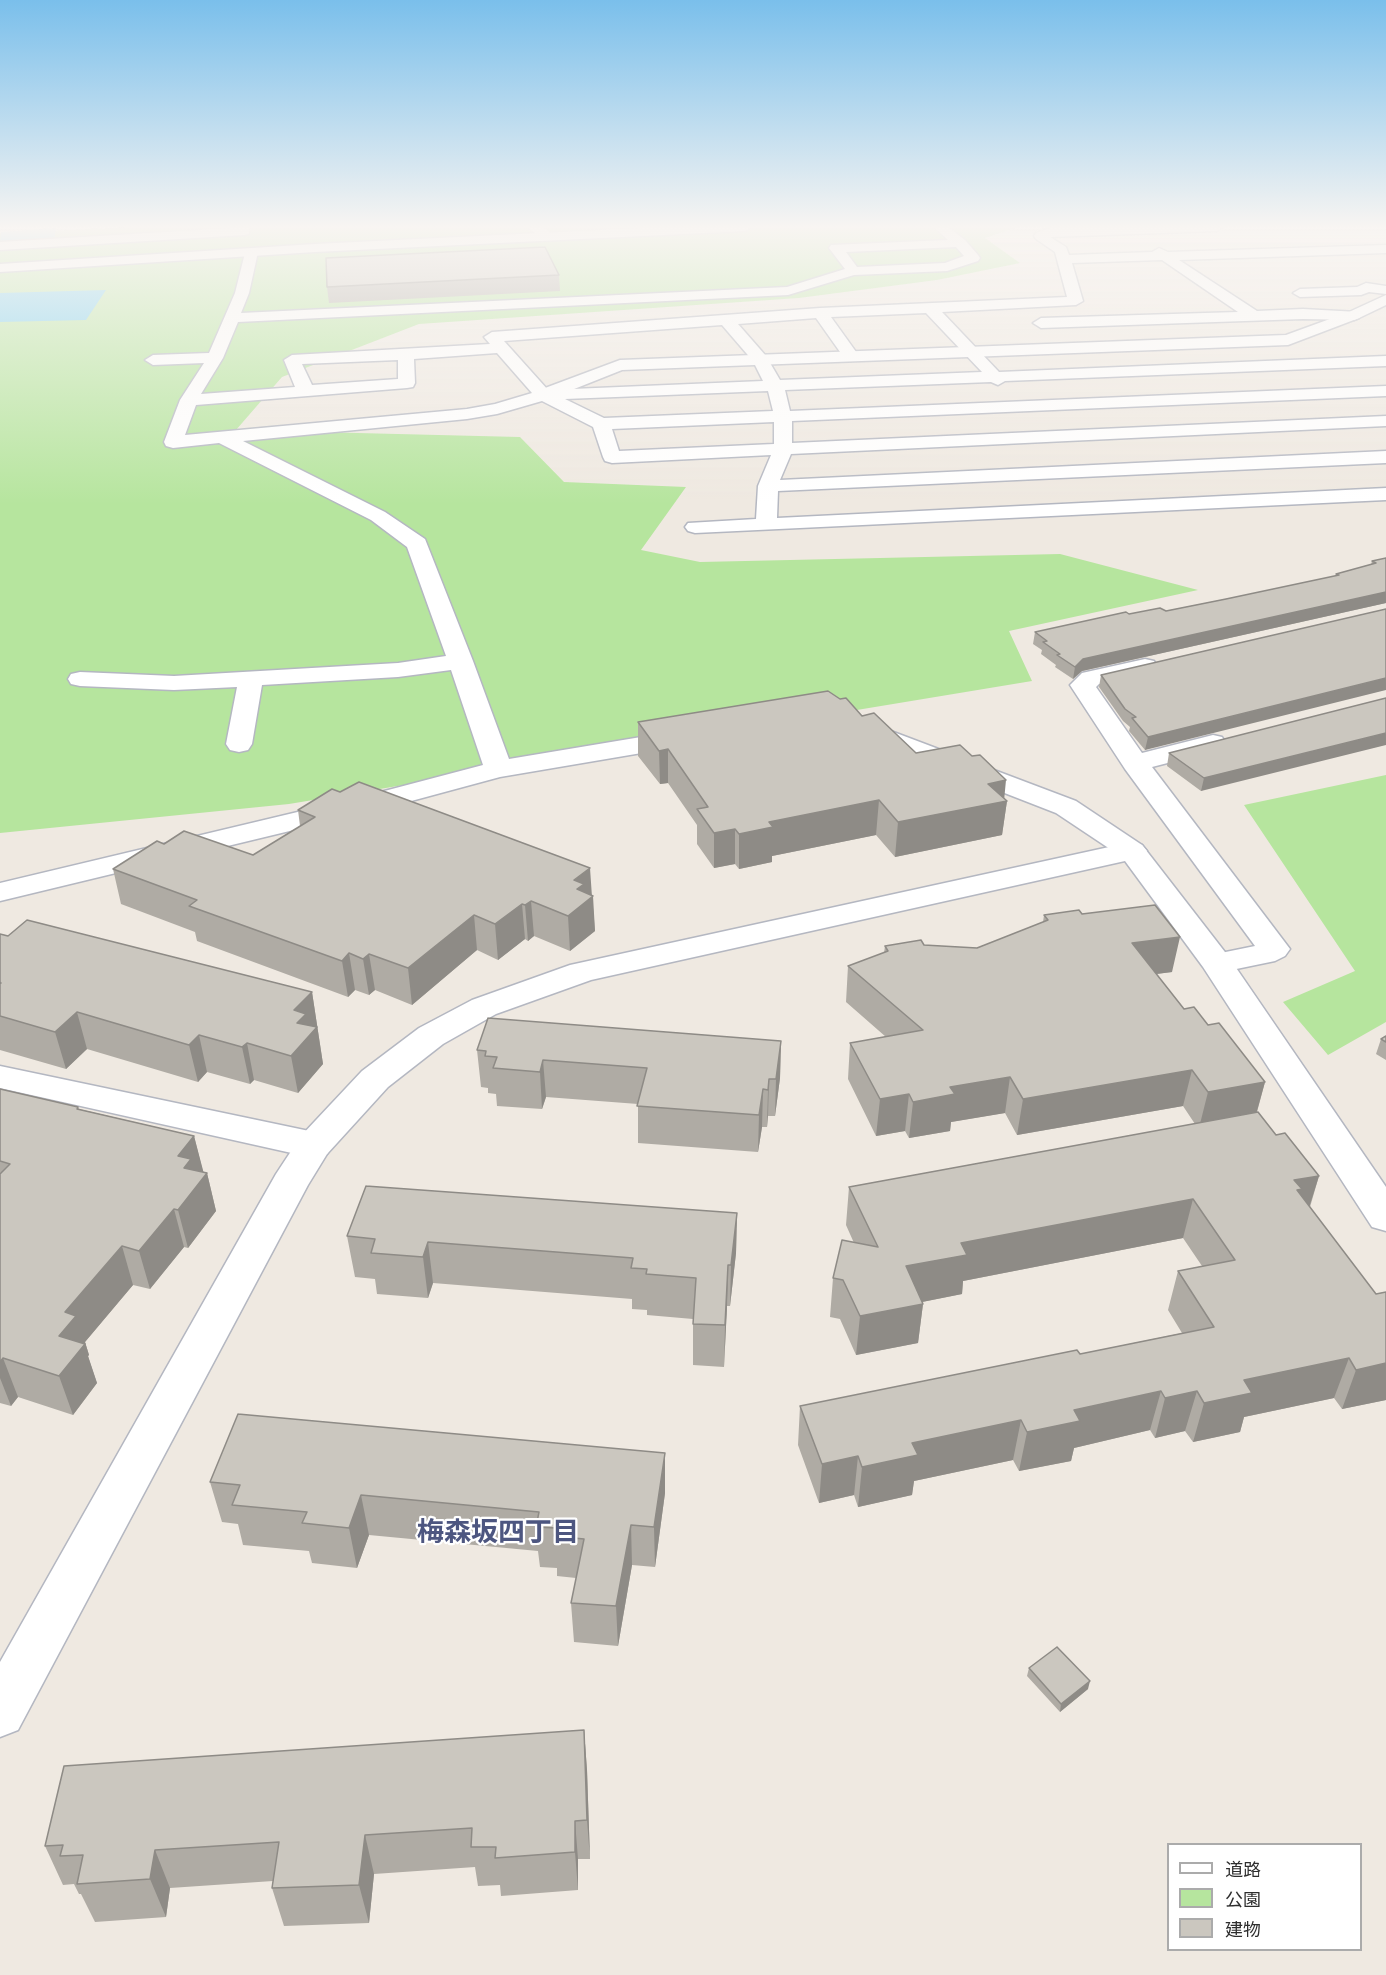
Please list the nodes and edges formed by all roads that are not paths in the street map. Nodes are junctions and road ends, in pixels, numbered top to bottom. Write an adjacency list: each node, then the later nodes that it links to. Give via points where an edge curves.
1 (231, 319): 17 (street)
2 (748, 319): 8 (street)
3 (824, 319): 16 (street)
4 (942, 319): 11 (street)
5 (1149, 319): 9 (street)
6 (1259, 319): 12 (street)
7 (1343, 319): 12 (street)
8 (727, 321): 13 (street, via 492,338); 18 (street)
9 (1029, 324)
10 (970, 326): 11 (street)
11 (946, 327): 14 (street)
12 (1288, 340): 14 (street); 21 (street)
13 (501, 348): 15 (street); 27 (street)
14 (971, 351): 16 (street); 22 (street)
15 (406, 355): 24 (street, via 407,383); 24 (street, via 292,360)
16 (851, 356): 18 (street)
17 (215, 358): 19 (street); 28 (street)
18 (760, 359): 23 (street); 27 (street, via 620,365)
19 (153, 360)
20 (1386, 361): 21 (street)
21 (1321, 364): 22 (street); 26 (street)
22 (996, 377): 23 (street); 29 (street)
23 (775, 387): 27 (street); 31 (street)
24 (306, 391): 28 (street)
25 (1386, 391): 26 (street)
26 (1364, 392): 29 (street); 30 (street)
27 (543, 395): 33 (street); 35 (street, via 467,414)
28 (189, 400): 35 (street, via 173,442)
29 (1020, 406): 31 (street); 34 (street)
30 (1386, 406)
31 (783, 416): 33 (street); 36 (street)
32 (1386, 421): 34 (street)
33 (601, 424): 36 (street, via 612,457)
34 (1048, 436): 36 (street); 38 (street)
35 (223, 438): 45 (street, via 378,516 417,544)
36 (783, 450): 39 (street)
37 (1386, 457): 38 (street)
38 (1077, 470): 39 (street); 41 (street)
39 (768, 486): 42 (street)
40 (1386, 494): 41 (street)
41 (1112, 506): 42 (street)
42 (766, 525): 43 (street)
43 (694, 527)
44 (1170, 660): 52 (street, via 1091,678 1083,685)
45 (461, 661): 46 (street, via 398,670); 53 (street)
46 (251, 677): 47 (street, via 174,682); 51 (street)
47 (80, 679)
48 (847, 721): 54 (street, via 1066,807)
49 (710, 734): 53 (street)
50 (1238, 737): 52 (street)
51 (239, 744)
52 (1135, 763): 56 (street, via 1274,949)
53 (498, 769): 55 (street)
54 (1132, 851): 56 (street); 58 (street, via 582,972 484,1007 431,1036 375,1079)
55 (0, 891)
56 (1217, 963): 59 (street)
57 (0, 1077): 58 (street)
58 (314, 1145): 60 (street)
59 (1386, 1217)
60 (0, 1712)

